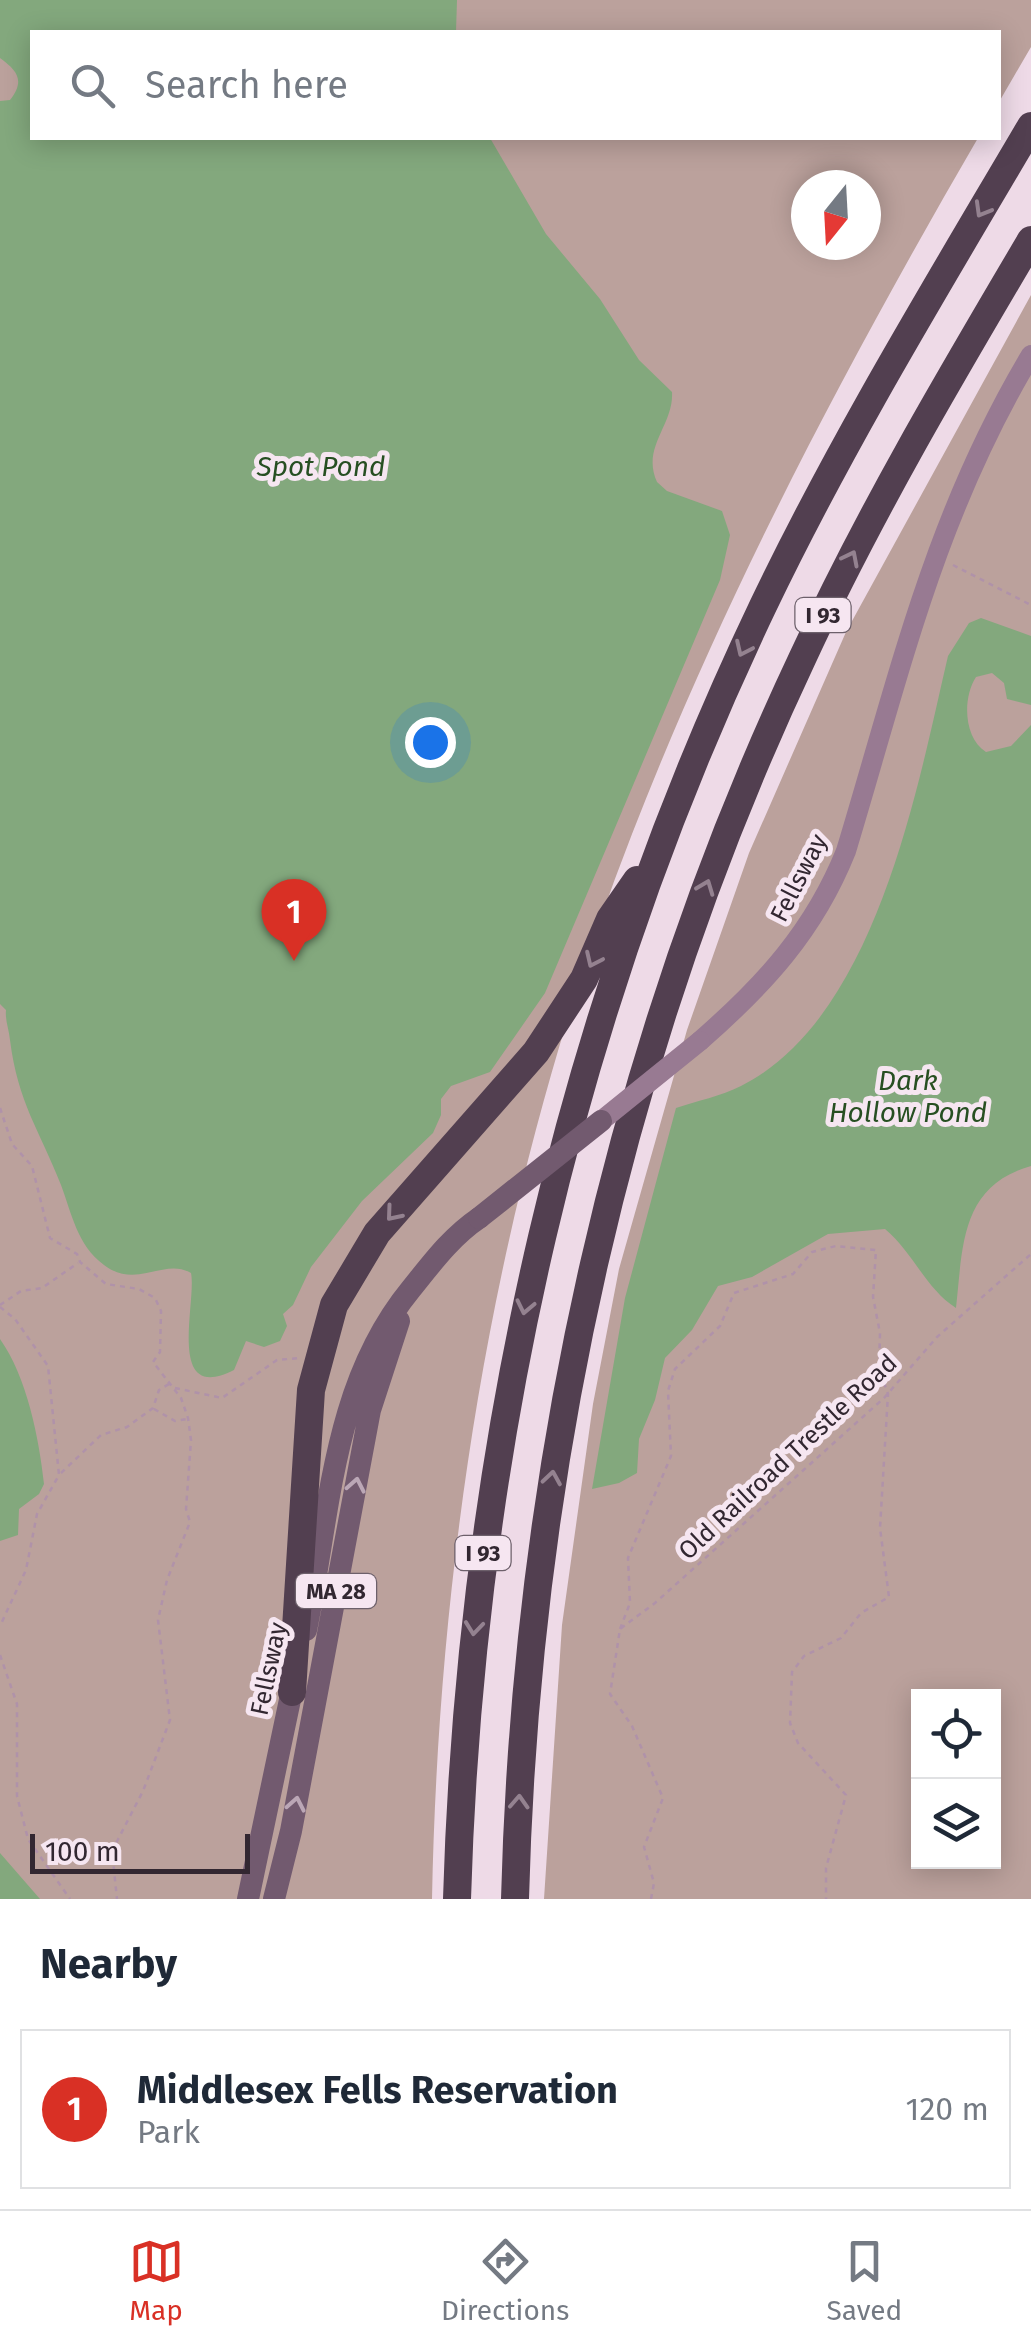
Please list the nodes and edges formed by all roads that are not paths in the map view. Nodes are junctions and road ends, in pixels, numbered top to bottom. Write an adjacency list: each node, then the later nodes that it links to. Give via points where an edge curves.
1 (1031, 126): 4 (highway, I 93, one-way to 4, via 803,524)
2 (1031, 240): 11 (highway, I 93, one-way to 2, via 529,1656 557,1444 596,1252 652,1046 716,860 800,663 871,518)
3 (1031, 355): 5 (main road, Fellsway / MA 28, bridge, via 983,438 934,556 827,895 782,963 700,1042)
4 (660, 846): 7 (highway, one-way to 7, via 610,919 584,978 536,1052 361,1255 334,1305 316,1361 308,1425); 10 (highway, I 93, one-way to 10, via 574,1107 512,1369 473,1638)
5 (600, 1121): 6 (main road, Fellsway / MA 28, bridge, via 444,1248)
6 (412, 1288): 7 (main road, Fellsway / MA 28, via 381,1328 349,1405); 9 (main road, Fellsway / MA 28, one-way to 6, via 370,1410)
7 (292, 1692): 8 (main road, Fellsway / MA 28)
8 (248, 1899)
9 (274, 1899)
10 (457, 1899)
11 (515, 1899)

